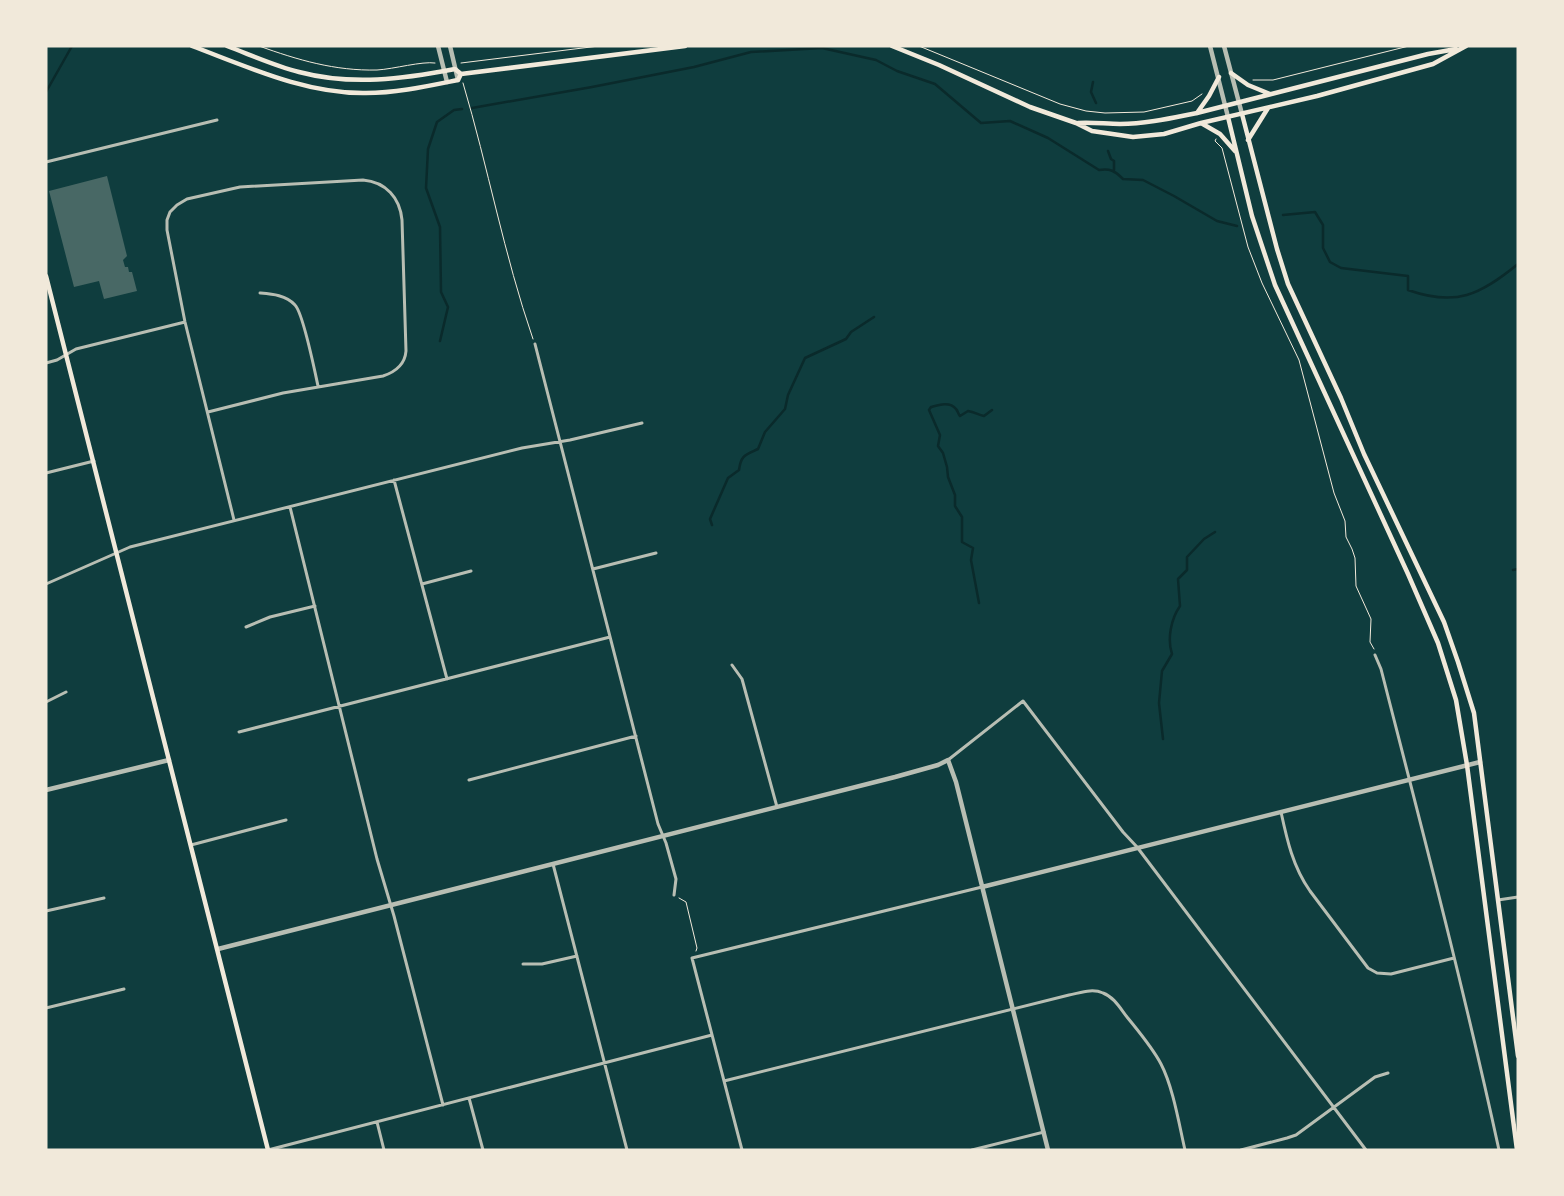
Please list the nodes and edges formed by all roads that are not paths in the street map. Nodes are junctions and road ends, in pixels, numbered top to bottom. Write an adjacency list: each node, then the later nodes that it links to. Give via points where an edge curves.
1 (192, 46): 17 (main road, via 304,86 330,90 366,93)
2 (227, 46): 12 (main road, via 299,72 340,79 383,80)
3 (438, 46): 12 (street)
4 (450, 46): 11 (street)
5 (685, 46): 13 (main road)
6 (892, 46): 27 (main road)
7 (1210, 46): 15 (street)
8 (1224, 46): 14 (street)
9 (1466, 46): 10 (main road)
10 (1461, 49): 18 (main road, via 1428,54); 21 (main road, via 1432,64)
11 (455, 69): 12 (main road); 13 (main road); 16 (street)
12 (444, 71): 17 (street)
13 (461, 74): 16 (main road)
14 (1231, 74): 18 (main road); 19 (street)
15 (1219, 77): 20 (street); 22 (main road)
16 (460, 81): 17 (main road)
17 (447, 82)
18 (1270, 94): 19 (main road)
19 (1238, 102): 20 (main road); 23 (street)
20 (1226, 106): 22 (main road); 24 (street)
21 (1268, 108): 23 (main road); 28 (main road)
22 (1197, 113): 27 (main road, via 1120,124)
23 (1242, 114): 24 (main road); 28 (main road)
24 (1228, 117): 26 (main road); 29 (main road)
25 (217, 120): 30 (street)
26 (1202, 123): 27 (main road, via 1164,134 1133,136 1092,132); 29 (main road, via 1220,134)
27 (1076, 124)
28 (1248, 140): 65 (main road, via 1288,284 1444,622 1474,713)
29 (1236, 152): 66 (main road, via 1252,216 1275,285 1438,644 1456,700)
30 (46, 162)
31 (46, 276): 35 (main road)
32 (260, 293): 37 (street, via 289,300 298,309)
33 (185, 322): 35 (street); 37 (street, via 166,225 168,216 177,205 187,199 240,187 363,180 378,183 394,196 402,215 404,359 392,372 383,376); 38 (street)
34 (535, 344): 40 (street)
35 (66, 354): 36 (street); 41 (main road)
36 (46, 363)
37 (318, 386): 38 (street)
38 (208, 412): 45 (street)
39 (642, 423): 40 (street)
40 (561, 442): 43 (street, via 522,448); 48 (street)
41 (94, 461): 42 (street); 46 (main road)
42 (46, 473)
43 (394, 480): 44 (street); 51 (street)
44 (290, 507): 45 (street); 52 (street)
45 (234, 520): 46 (street)
46 (116, 553): 50 (street); 63 (main road)
47 (656, 554): 48 (street)
48 (593, 569): 54 (street)
49 (471, 571): 51 (street)
50 (46, 584)
51 (422, 584): 57 (street)
52 (315, 606): 53 (street, via 270,617); 60 (street)
53 (246, 627)
54 (610, 637): 57 (street); 62 (street)
55 (1376, 655): 68 (street)
56 (732, 665): 70 (street, via 742,679)
57 (447, 678): 60 (street)
58 (66, 692): 59 (street)
59 (46, 702)
60 (340, 706): 61 (street); 82 (street)
61 (240, 732)
62 (636, 736): 67 (street); 73 (street)
63 (169, 760): 69 (street); 74 (main road)
64 (948, 760): 70 (street, via 938,766); 75 (street, via 1023,701); 77 (street)
65 (1480, 762): 66 (street); 81 (main road)
66 (1468, 765): 68 (street); 101 (main road)
67 (470, 780)
68 (1409, 780): 71 (street); 86 (street)
69 (46, 790)
70 (777, 807): 73 (street)
71 (1281, 812): 75 (street); 86 (street, via 1294,862 1305,885 1368,968 1391,974)
72 (286, 820): 74 (street)
73 (663, 836): 76 (street); 78 (street, via 676,879)
74 (191, 845): 84 (main road)
75 (1137, 847): 77 (street); 98 (street)
76 (553, 864): 82 (street); 85 (street)
77 (982, 887): 90 (street); 91 (street, via 692,958)
78 (674, 895)
79 (1518, 897): 81 (street)
80 (104, 898): 83 (street)
81 (1498, 900): 92 (main road)
82 (391, 906): 84 (street); 97 (street)
83 (46, 911)
84 (218, 949): 102 (main road)
85 (577, 956): 87 (street, via 542,964); 93 (street)
86 (1454, 958): 112 (street)
87 (523, 964)
88 (124, 989): 89 (street)
89 (46, 1008)
90 (1013, 1009): 95 (street); 100 (street); 109 (street, via 1086,991 1110,996 1162,1066)
91 (712, 1035): 93 (street); 95 (street)
92 (1518, 1056)
93 (604, 1063): 96 (street); 105 (street)
94 (1388, 1073): 98 (street, via 1375,1077)
95 (724, 1081): 106 (street)
96 (469, 1098): 97 (street); 104 (street)
97 (442, 1105): 99 (street)
98 (1333, 1106): 110 (street, via 1296,1135); 111 (street)
99 (377, 1122): 102 (street); 103 (street)
100 (1044, 1132): 107 (street); 108 (street)
101 (1516, 1135): 113 (main road)
102 (268, 1150)
103 (384, 1150)
104 (483, 1150)
105 (627, 1150)
106 (742, 1150)
107 (972, 1150)
108 (1048, 1150)
109 (1186, 1150)
110 (1241, 1150)
111 (1366, 1150)
112 (1499, 1150)
113 (1517, 1150)

